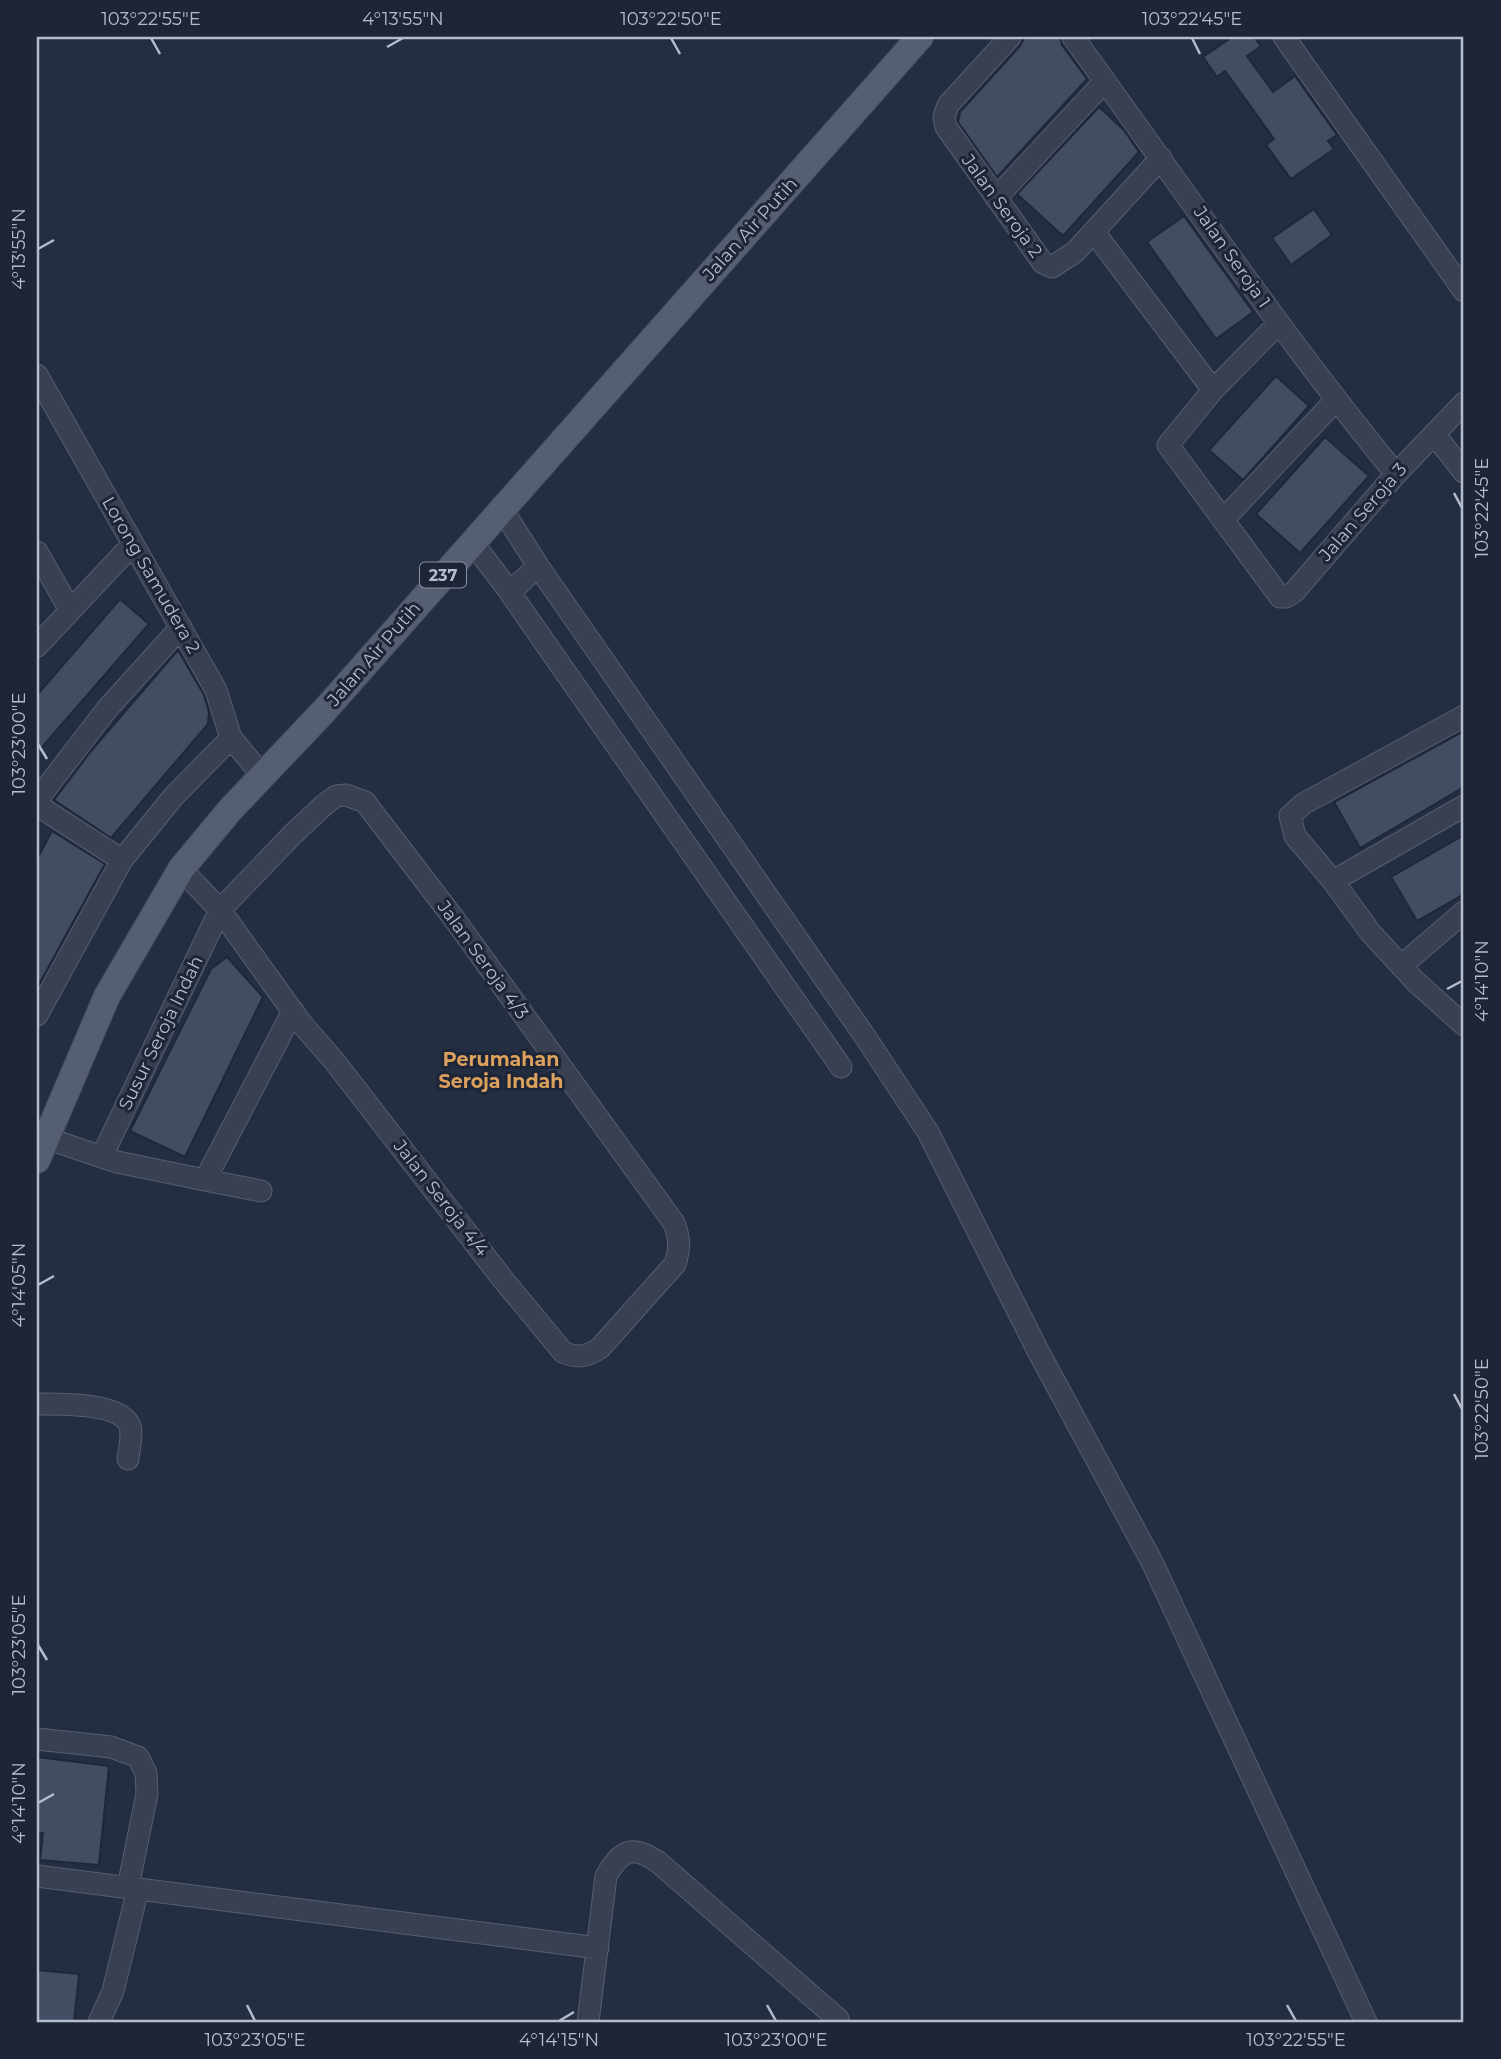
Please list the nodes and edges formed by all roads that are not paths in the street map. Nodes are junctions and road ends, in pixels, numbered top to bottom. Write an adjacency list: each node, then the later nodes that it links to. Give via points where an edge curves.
1 (920, 37): 18 (main road, Jalan Air Putih / 237)
2 (1010, 37): 7 (street, Jalan Seroja 2, via 948,105 944,117 946,127)
3 (1073, 37): 5 (street, Jalan Seroja 1)
4 (1284, 37): 9 (street)
5 (1105, 81): 6 (street, Jalan Seroja 1); 7 (street)
6 (1161, 158): 8 (street, Jalan Seroja 2); 10 (street, Jalan Seroja 1)
7 (996, 198): 8 (street, Jalan Seroja 2, via 1043,263 1052,267)
8 (1094, 232): 12 (street)
9 (1464, 291)
10 (1279, 323): 12 (street); 13 (street, Jalan Seroja 1)
11 (38, 381): 21 (street, Lorong Samudera 2)
12 (1213, 390): 19 (street, via 1168,445)
13 (1336, 400): 17 (street, Jalan Seroja 1); 19 (street)
14 (1464, 403): 15 (street, Jalan Seroja 3)
15 (1434, 434): 16 (street); 17 (street, Jalan Seroja 3)
16 (1464, 472)
17 (1396, 474): 19 (street, Jalan Seroja 3, via 1286,597 1280,597)
18 (502, 509): 20 (main road, Jalan Air Putih / 237); 23 (street)
19 (1223, 520)
20 (472, 542): 24 (street); 30 (main road, Jalan Air Putih / 237)
21 (132, 545): 25 (street); 26 (street, Lorong Samudera 2)
22 (37, 552): 25 (street)
23 (538, 566): 24 (street); 58 (street, via 928,1132 1038,1351 1152,1562)
24 (510, 592): 43 (street)
25 (70, 610): 27 (street)
26 (181, 626): 29 (street, Lorong Samudera 2, via 216,690); 31 (street, via 107,709)
27 (37, 646)
28 (1464, 716): 36 (street, via 1303,804 1290,816 1295,836)
29 (231, 738): 30 (street, Lorong Samudera 2); 34 (street, via 174,796)
30 (262, 775): 35 (main road, Jalan Air Putih / 237)
31 (37, 800)
32 (37, 805): 34 (street)
33 (1464, 806): 36 (street)
34 (122, 860): 41 (street)
35 (181, 869): 37 (street, Jalan Seroja 4/4); 44 (main road, Jalan Air Putih / 237, via 107,996)
36 (1333, 881): 39 (street)
37 (220, 910): 40 (street, Jalan Seroja 4/4); 45 (street, Susur Seroja Indah); 48 (street, Jalan Seroja 4/3, via 336,796 365,802 674,1223)
38 (1464, 912): 39 (street)
39 (1401, 966): 42 (street)
40 (293, 1012): 46 (street); 48 (street, Jalan Seroja 4/4, via 563,1352 590,1355 600,1348 676,1264)
41 (37, 1015)
42 (1464, 1025)
43 (841, 1067)
44 (41, 1149): 45 (street)
45 (102, 1156): 46 (street)
46 (205, 1180): 47 (street)
47 (261, 1191)
48 (679, 1251)
49 (37, 1404): 50 (street, via 87,1405 117,1414 131,1429)
50 (128, 1459)
51 (37, 1740): 53 (street, via 111,1747 138,1757 146,1773 147,1794)
52 (37, 1876): 53 (street)
53 (133, 1888): 54 (street); 56 (street, via 113,1991)
54 (598, 1948): 55 (street, via 606,1876 628,1852 642,1852); 57 (street)
55 (838, 2019)
56 (99, 2022)
57 (588, 2022)
58 (1366, 2022)

